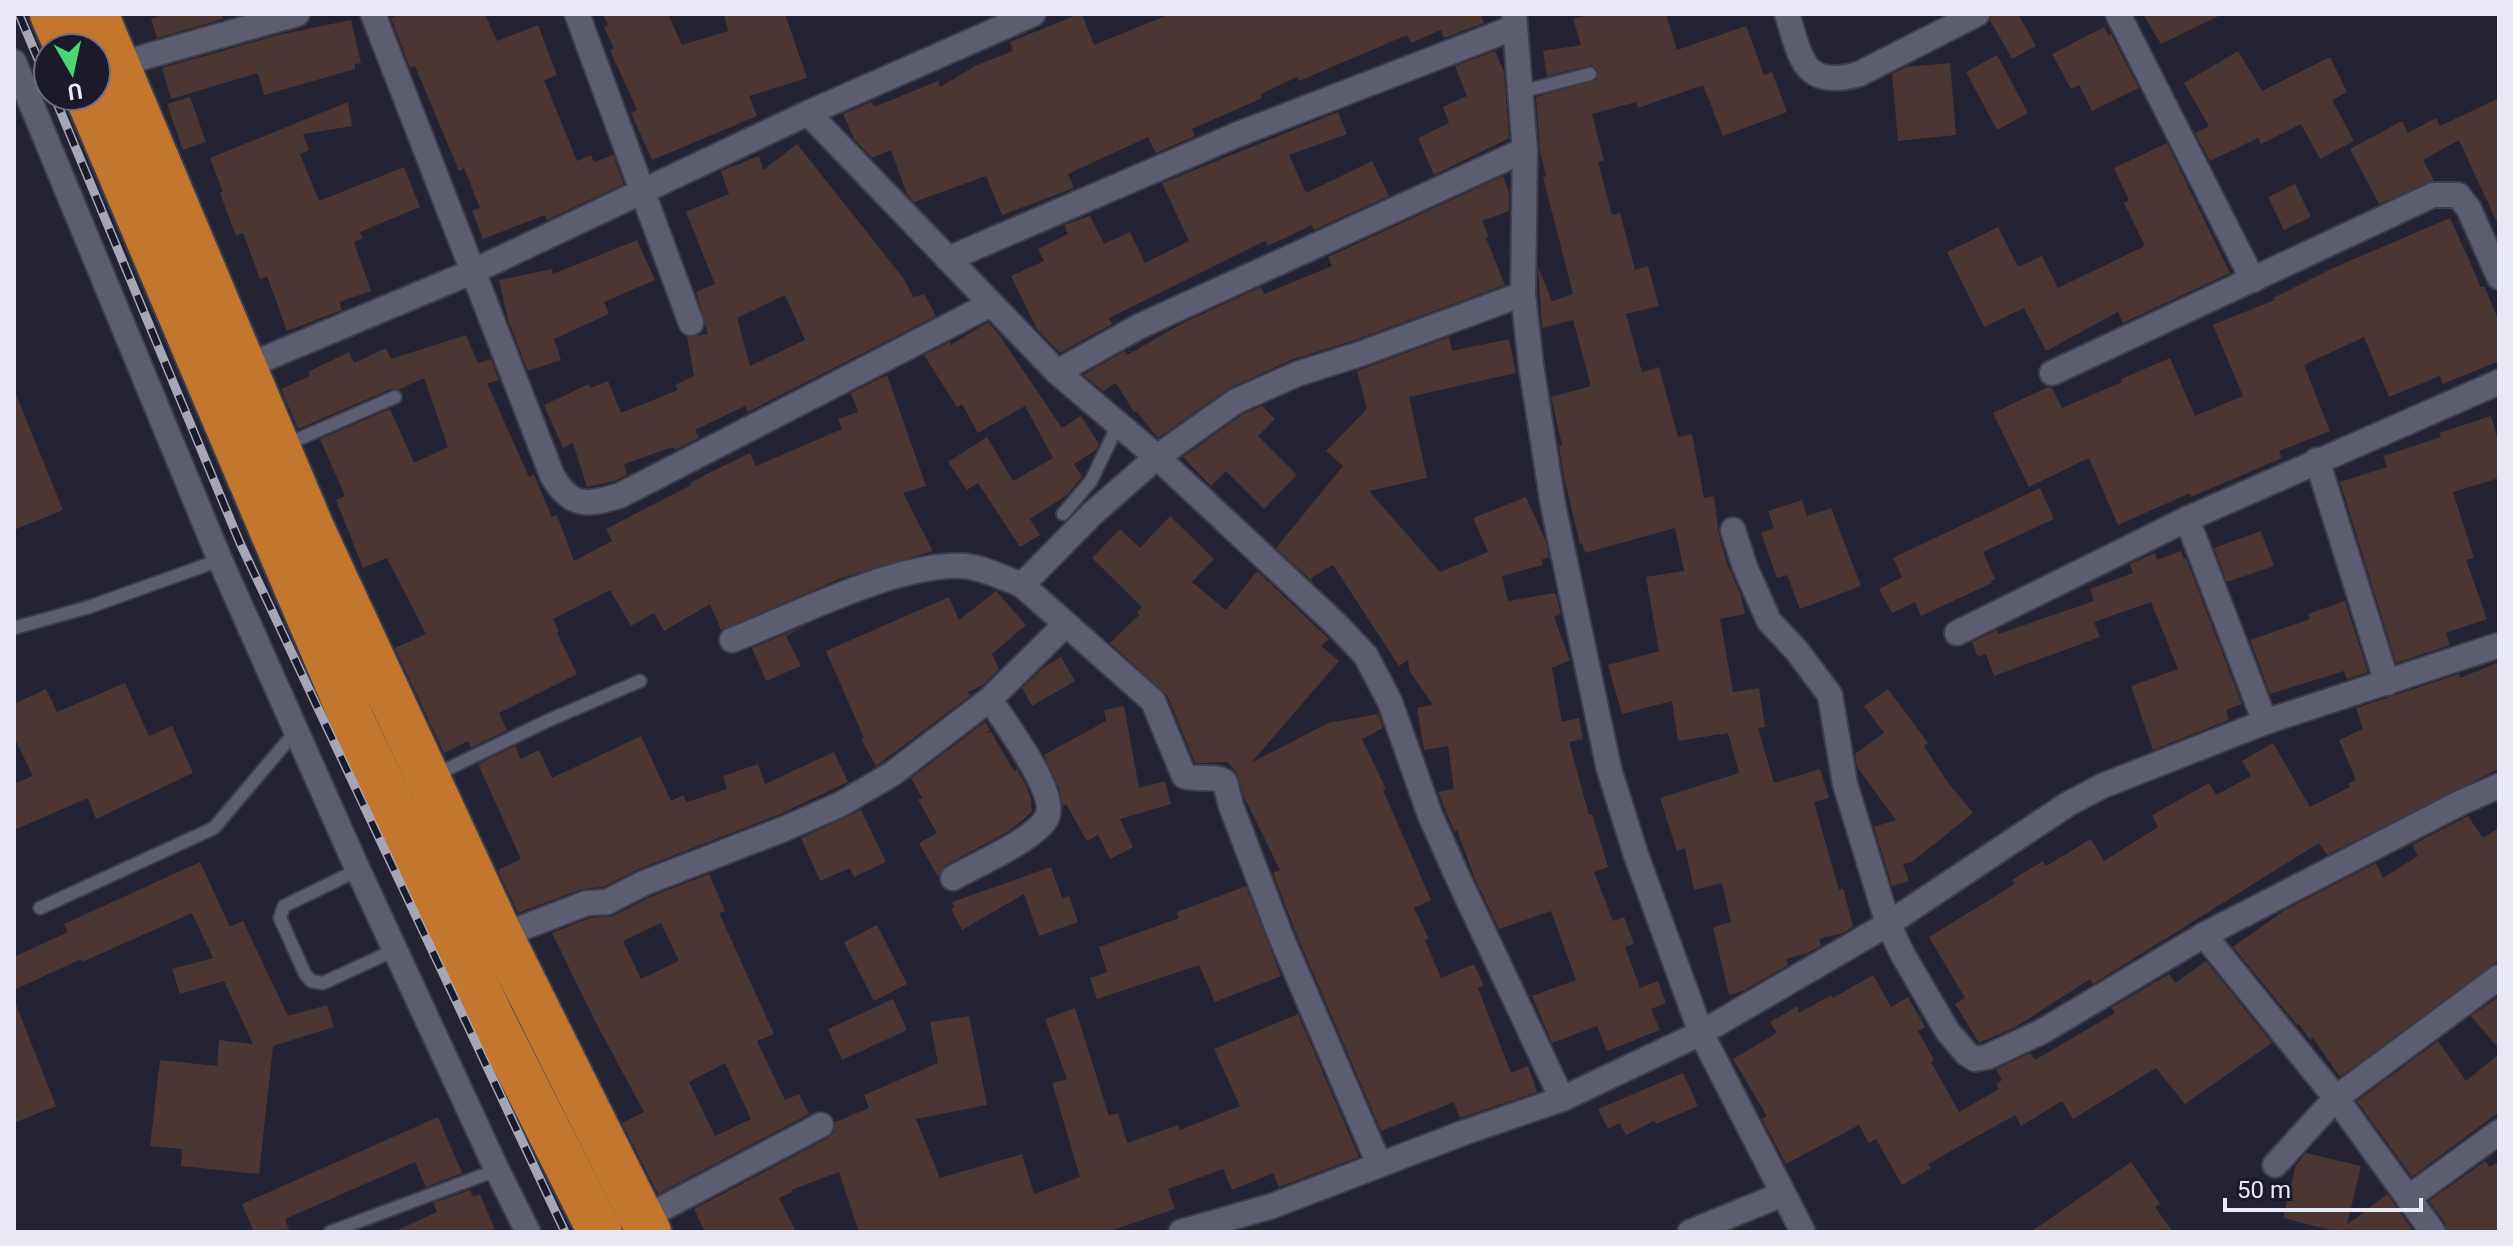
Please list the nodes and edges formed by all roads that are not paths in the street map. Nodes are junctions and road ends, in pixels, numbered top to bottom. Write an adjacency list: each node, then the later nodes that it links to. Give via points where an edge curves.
1 (297, 14): 11 (street)
2 (373, 14): 19 (street)
3 (577, 14): 17 (street)
4 (1033, 14): 15 (street)
5 (1787, 14): 6 (street, via 1810,72 1826,79 1859,74)
6 (1977, 14)
7 (2118, 14): 21 (street)
8 (1513, 21): 12 (street); 18 (street)
9 (14, 62): 38 (street)
10 (1590, 74): 12 (lane)
11 (112, 77)
12 (1520, 92): 16 (street)
13 (112, 103): 25 (highway)
14 (112, 107): 37 (highway)
15 (808, 113): 17 (street); 18 (street)
16 (1525, 150): 22 (street); 26 (street, via 1140,326)
17 (644, 189): 19 (street); 24 (street)
18 (948, 259): 23 (street)
19 (474, 271): 23 (street, via 560,491 576,501 595,503 621,495); 25 (street)
20 (2499, 277): 21 (street, via 2469,209 2458,195 2443,193)
21 (2253, 280): 27 (street)
22 (1523, 294): 32 (street, via 1266,386 1209,418); 60 (street, via 1553,505 1609,769)
23 (991, 304): 26 (street)
24 (691, 323)
25 (245, 367): 31 (highway)
26 (1057, 372): 30 (street)
27 (2052, 373)
28 (2499, 382): 33 (street)
29 (395, 397): 31 (lane)
30 (1119, 423): 32 (street); 34 (lane, via 1091,481)
31 (278, 448): 37 (highway)
32 (1157, 457): 39 (street); 62 (street, via 1366,656 1390,702 1430,815)
33 (2317, 460): 35 (street); 46 (street)
34 (1063, 514)
35 (2187, 519): 42 (street); 48 (street)
36 (1733, 530): 55 (street, via 1769,621 1830,695 1845,784)
37 (293, 535): 50 (highway); 73 (highway, via 354,724)
38 (220, 560): 41 (lane); 49 (street)
39 (1022, 585): 40 (street); 43 (street, via 965,566 920,570)
40 (1066, 624): 47 (street); 65 (street, via 1153,701 1184,776 1225,782 1281,937)
41 (14, 628)
42 (1957, 633)
43 (732, 640)
44 (2499, 645): 46 (street)
45 (640, 681): 50 (lane)
46 (2387, 683): 48 (street)
47 (990, 699): 53 (street, via 1032,765 1048,797 1048,814 1012,847); 57 (street, via 892,774 841,804 607,902 587,903)
48 (2265, 722): 55 (street, via 2068,804)
49 (296, 731): 52 (street); 54 (lane, via 214,828)
50 (427, 779): 57 (highway)
51 (2499, 786): 56 (street)
52 (358, 870): 58 (street); 58 (lane, via 284,906 280,918 305,974 323,983)
53 (953, 878)
54 (40, 908)
55 (1888, 924): 56 (street, via 1948,1032 1967,1054 1979,1059 2043,1031); 60 (street)
56 (2204, 935): 61 (street)
57 (501, 936): 70 (highway)
58 (395, 950): 67 (street)
59 (2499, 977): 61 (street)
60 (1701, 1033): 62 (street); 68 (street)
61 (2336, 1098): 66 (street); 69 (street)
62 (1562, 1099): 65 (street)
63 (821, 1125): 70 (street)
64 (2499, 1132): 69 (street)
65 (1379, 1164): 74 (street, via 1272,1206)
66 (2275, 1165)
67 (497, 1170): 71 (lane); 72 (street)
68 (1783, 1194): 75 (street); 76 (street)
69 (2408, 1198): 77 (street)
70 (645, 1226)
71 (330, 1232)
72 (528, 1232)
73 (600, 1232)
74 (1181, 1232)
75 (1690, 1232)
76 (1803, 1232)
77 (2433, 1232)

